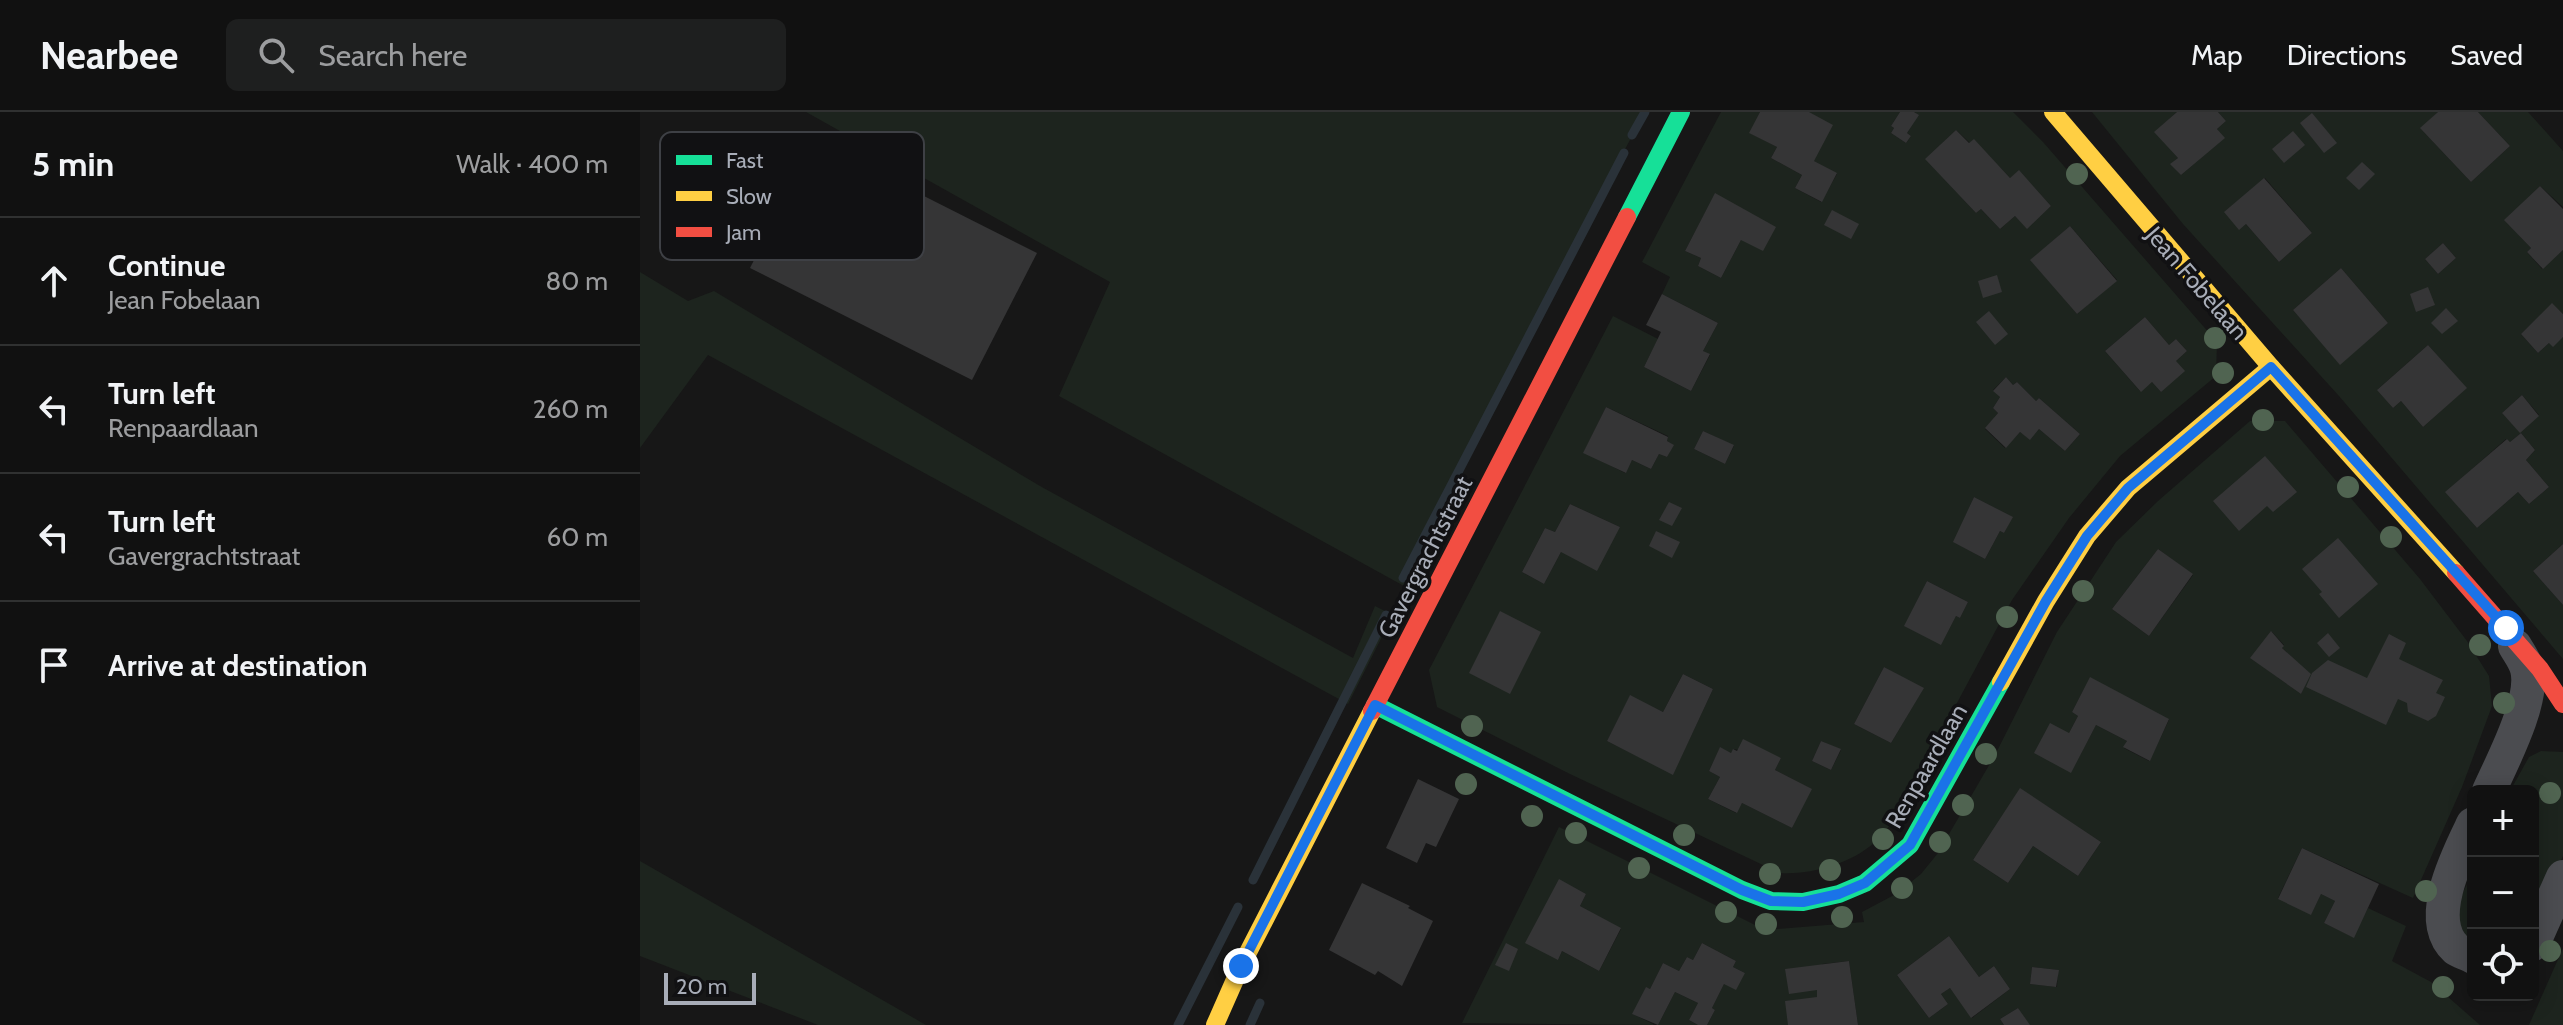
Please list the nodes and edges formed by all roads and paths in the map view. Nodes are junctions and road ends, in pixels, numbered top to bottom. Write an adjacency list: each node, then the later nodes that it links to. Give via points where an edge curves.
1 (1681, 112): 6 (street, Gavergrachtstraat)
2 (2053, 112): 3 (street, Jean Fobelaan)
3 (2271, 367): 4 (street, Jean Fobelaan); 6 (street, Renpaardlaan, via 2128,488 2087,536 1910,845 1865,883 1839,894 1803,902 1771,901 1742,890)
4 (2506, 628): 5 (street, Jean Fobelaan); 7 (street, Jean Fobelaan, via 2527,670 2527,689)
5 (2563, 704)
6 (1375, 705): 12 (street, Gavergrachtstraat)
7 (2492, 785)
8 (2467, 837): 11 (street, via 2443,909 2445,934)
9 (2563, 877): 10 (street)
10 (2539, 931)
11 (2467, 954)
12 (1215, 1025)

